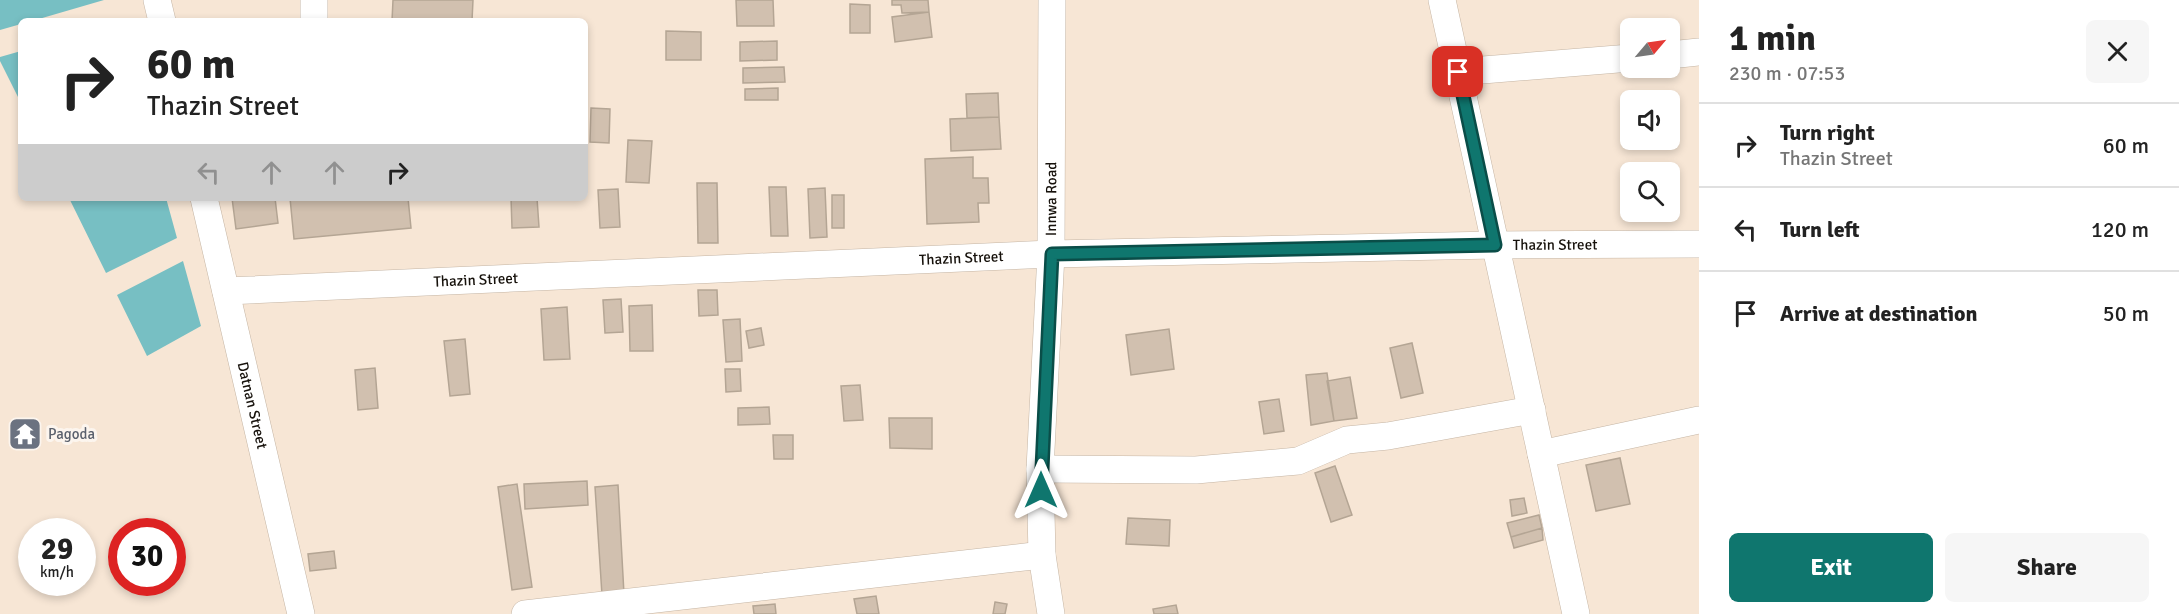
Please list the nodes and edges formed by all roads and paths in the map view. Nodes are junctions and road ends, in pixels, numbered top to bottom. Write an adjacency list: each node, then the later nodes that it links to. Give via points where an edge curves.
1 (157, 0): 5 (street)
2 (314, 0): 6 (street)
3 (1052, 0): 14 (street, Innwa Road)
4 (1442, 0): 10 (street)
5 (161, 18)
6 (314, 18)
7 (1699, 52): 8 (street)
8 (1680, 54)
9 (1620, 59): 10 (street)
10 (1458, 72): 13 (street)
11 (205, 201): 15 (street, Datnan Street)
12 (1699, 244): 13 (street, Thazin Street)
13 (1495, 245): 14 (street, Thazin Street); 16 (street)
14 (1052, 254): 15 (street, Thazin Street); 19 (street, Innwa Road)
15 (226, 291): 21 (street, Datnan Street)
16 (1532, 410): 18 (street); 19 (street, via 1347,440 1298,461 1196,470)
17 (1699, 420): 18 (street)
18 (1541, 454): 24 (street)
19 (1040, 468): 20 (street, Innwa Road)
20 (1042, 555): 22 (street); 23 (street, Innwa Road)
21 (301, 614)
22 (525, 614)
23 (1051, 614)
24 (1576, 614)

